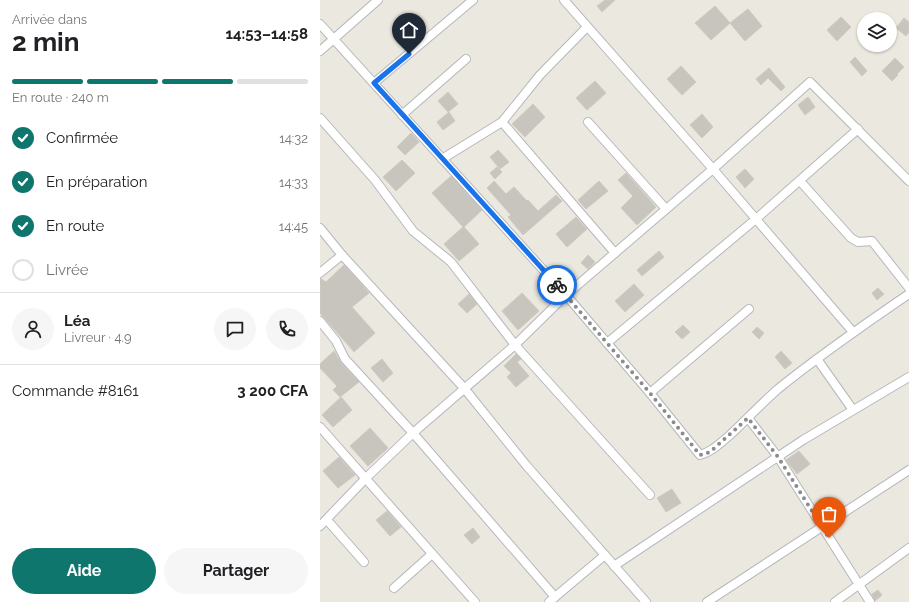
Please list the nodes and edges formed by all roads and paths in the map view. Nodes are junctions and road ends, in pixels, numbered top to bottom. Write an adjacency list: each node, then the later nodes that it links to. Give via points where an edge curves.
1 (378, 0): 6 (street)
2 (473, 0): 9 (street)
3 (564, 0): 5 (street)
4 (320, 24): 6 (street)
5 (588, 27): 12 (street, via 540,75); 16 (street)
6 (334, 39): 7 (street); 9 (street)
7 (320, 51)
8 (466, 59): 10 (street)
9 (374, 83): 10 (street)
10 (402, 115): 15 (street)
11 (320, 118): 32 (street, via 375,180 413,231 451,262)
12 (502, 122): 15 (street); 22 (street)
13 (588, 122): 19 (street)
14 (858, 130): 16 (street, via 810,82); 17 (street); 18 (street)
15 (442, 159): 27 (street)
16 (713, 169): 19 (street); 20 (street)
17 (800, 181): 20 (street); 25 (street, via 851,238 858,242 872,241)
18 (909, 181)
19 (666, 209): 22 (street)
20 (756, 219): 30 (street); 31 (street)
21 (320, 228): 23 (street)
22 (615, 253): 27 (street)
23 (342, 255): 24 (street); 35 (street)
24 (320, 273)
25 (909, 288)
26 (909, 294): 30 (street)
27 (566, 295): 31 (street); 32 (street)
28 (749, 309): 36 (street)
29 (320, 321): 40 (street, via 336,341 345,359)
30 (853, 332): 33 (street)
31 (607, 343): 36 (street)
32 (515, 345): 35 (street); 44 (street)
33 (818, 359): 37 (street); 38 (street, via 764,401)
34 (909, 377): 37 (street)
35 (464, 388): 40 (street); 50 (street, via 526,465)
36 (650, 393): 38 (street, via 700,455 710,452)
37 (853, 410): 41 (street)
38 (748, 418): 41 (street)
39 (320, 427): 43 (street)
40 (413, 433): 43 (street); 55 (street)
41 (778, 457): 47 (street); 52 (street)
42 (909, 470): 47 (street)
43 (366, 478): 45 (street); 49 (street)
44 (650, 495)
45 (327, 520): 46 (street); 51 (street)
46 (320, 526)
47 (822, 527): 53 (street); 58 (street)
48 (909, 548): 53 (street)
49 (432, 554): 54 (street); 56 (street)
50 (605, 555): 52 (street); 55 (street)
51 (364, 562)
52 (614, 566): 57 (street)
53 (859, 585): 59 (street); 60 (street)
54 (394, 588)
55 (552, 600)
56 (471, 601)
57 (646, 602)
58 (707, 602)
59 (835, 602)
60 (870, 602)

